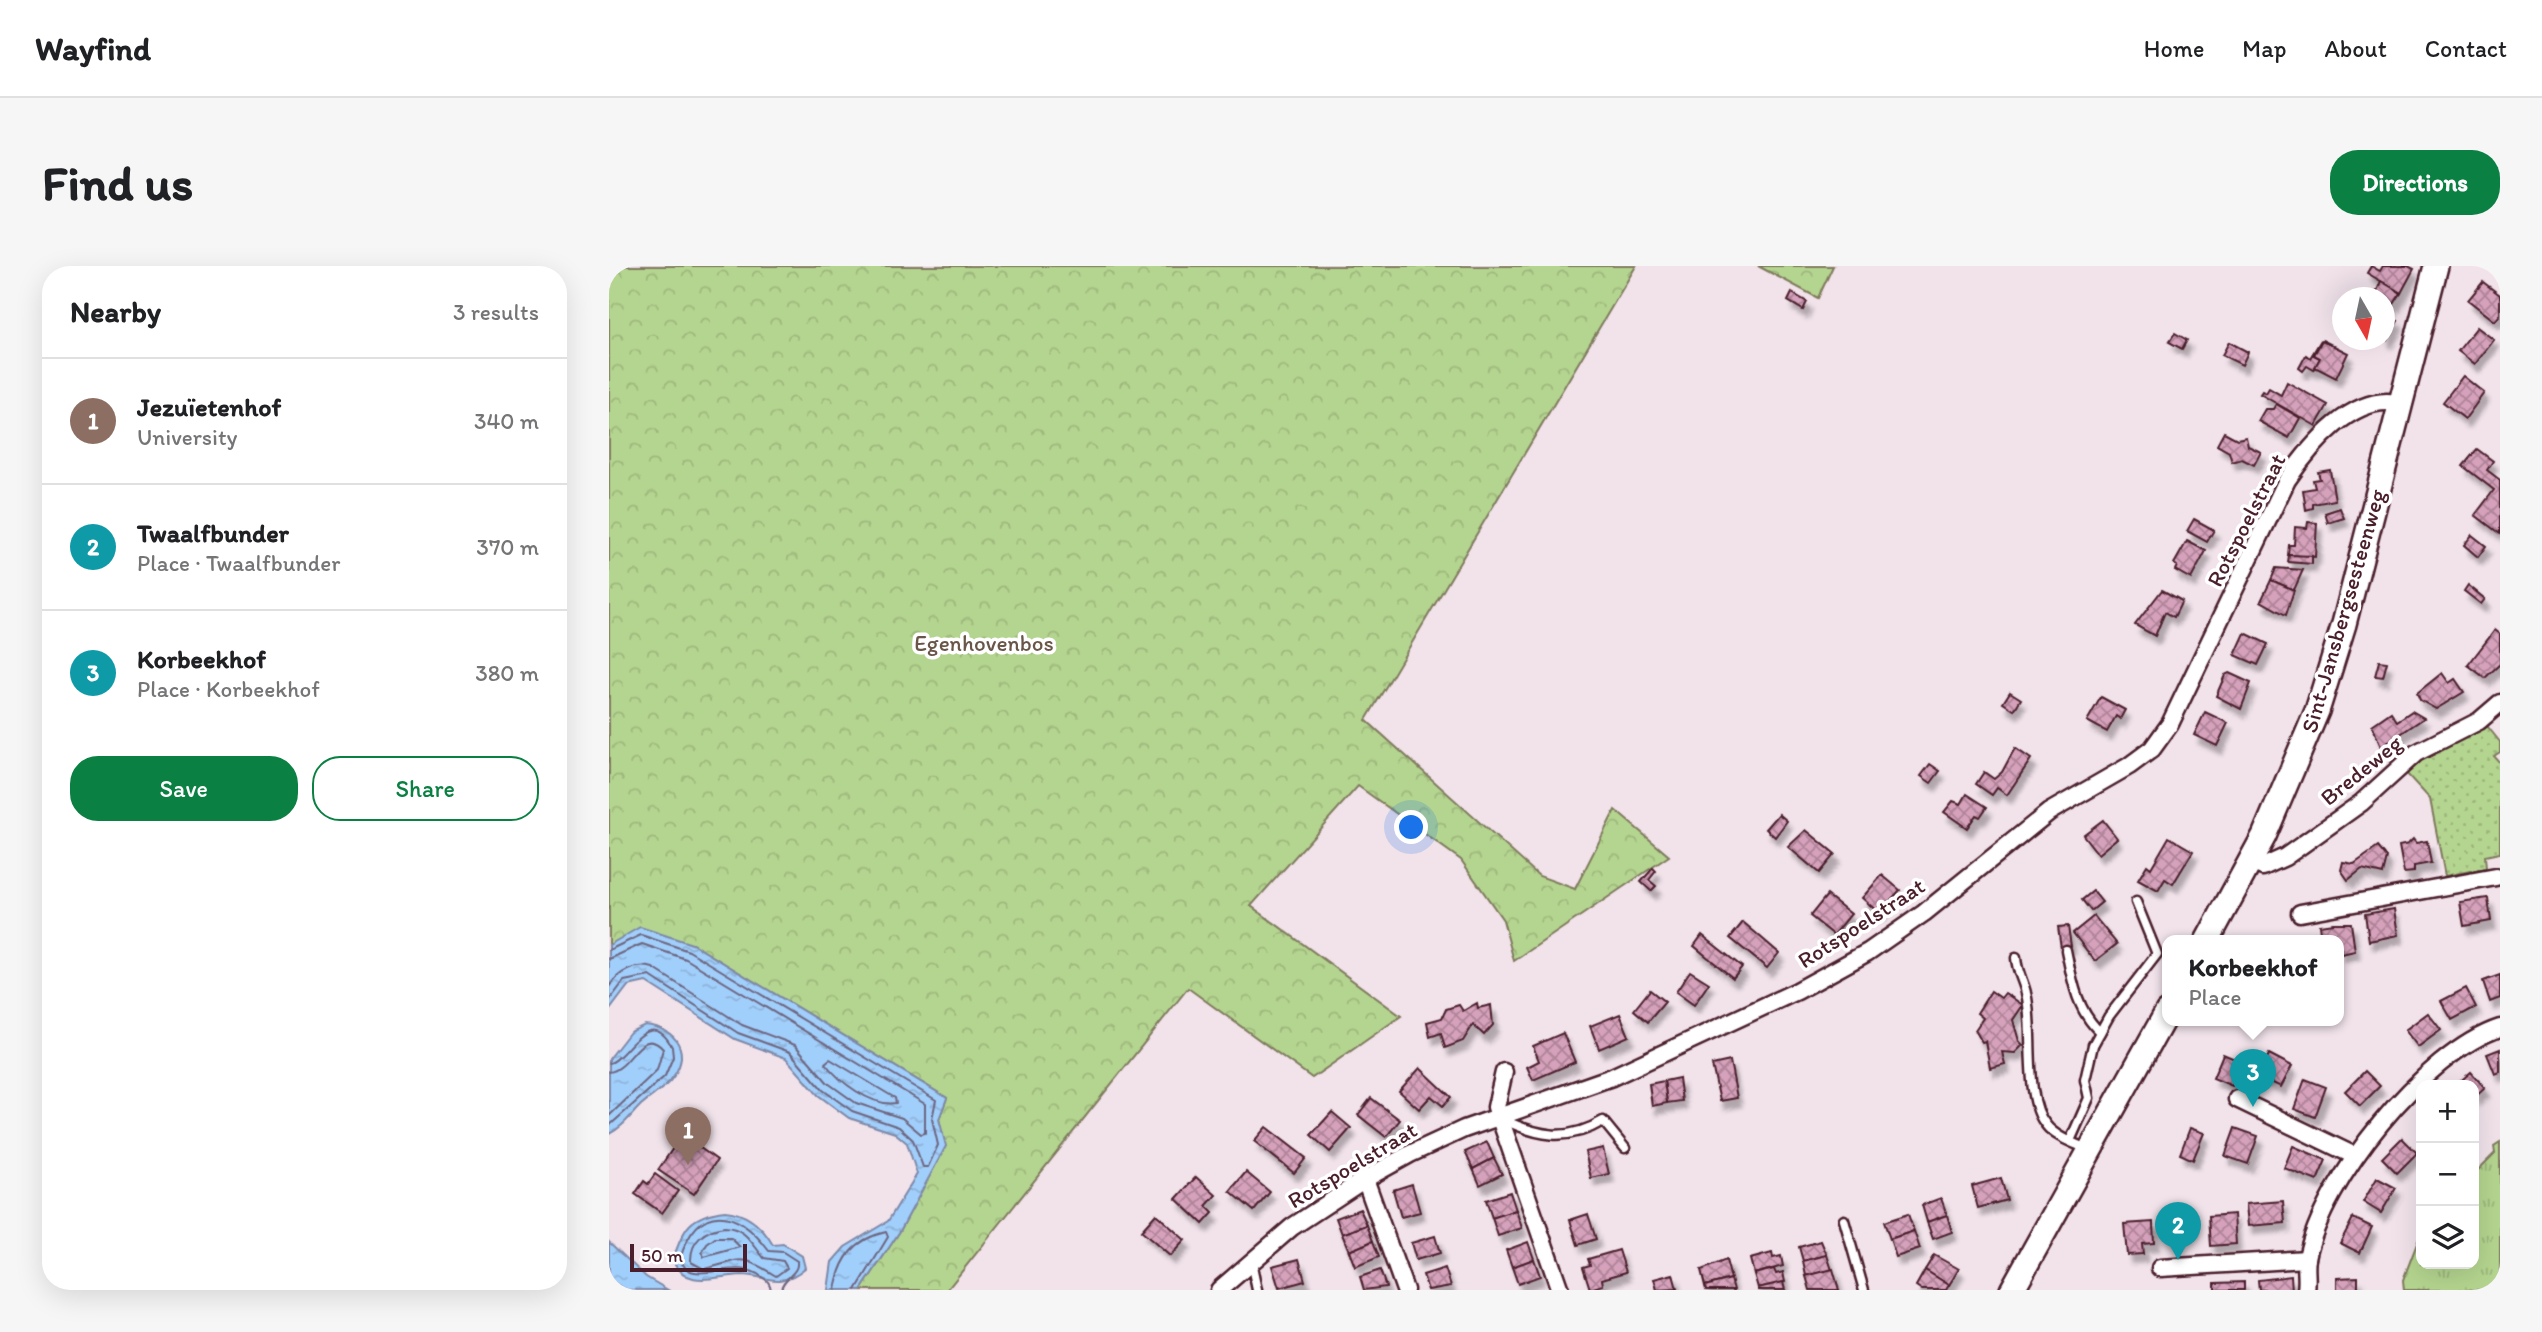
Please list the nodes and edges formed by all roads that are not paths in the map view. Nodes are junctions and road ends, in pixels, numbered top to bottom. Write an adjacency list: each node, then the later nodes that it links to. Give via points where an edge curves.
1 (2436, 266): 2 (main road, Sint-Jansbergsesteenweg)
2 (2401, 404): 4 (main road, Sint-Jansbergsesteenweg, via 2317,711); 16 (street, Rotspoelstraat, via 2382,400 2358,409 2303,456 2287,480 2170,724 2152,749 2049,812 1868,952 1669,1051 1570,1094)
3 (2500, 703): 4 (street, Bredeweg, via 2479,721 2417,753 2361,803 2285,857 2263,867)
4 (2251, 862): 8 (main road, Sint-Jansbergsesteenweg)
5 (2499, 875): 7 (street)
6 (2136, 902): 13 (lane, via 2157,954)
7 (2300, 913)
8 (2210, 935)
9 (2066, 950): 13 (lane, via 2082,1009)
10 (2016, 958): 17 (lane, via 2017,975 2027,995 2032,1077 2040,1115 2046,1127)
11 (2162, 1020): 17 (main road)
12 (2500, 1028): 19 (street, via 2463,1045 2439,1064 2376,1127)
13 (2100, 1032): 17 (lane, via 2085,1080 2089,1098)
14 (1504, 1072): 16 (street, via 1495,1103)
15 (2237, 1099): 19 (street)
16 (1499, 1117): 18 (lane, via 1545,1136 1604,1121); 20 (street, Rotspoelstraat, via 1464,1129); 28 (street)
17 (2080, 1146): 30 (main road)
18 (1625, 1148)
19 (2355, 1156): 22 (street, via 2336,1185)
20 (1365, 1178): 23 (street, Rotspoelstraat); 27 (street)
21 (1844, 1220): 29 (lane)
22 (2307, 1259): 24 (street); 31 (street)
23 (1251, 1260): 25 (street, Rotspoelstraat); 26 (lane)
24 (2160, 1268)
25 (1219, 1290)
26 (1257, 1290)
27 (1405, 1290)
28 (1560, 1290)
29 (1864, 1290)
30 (2012, 1290)
31 (2306, 1290)

